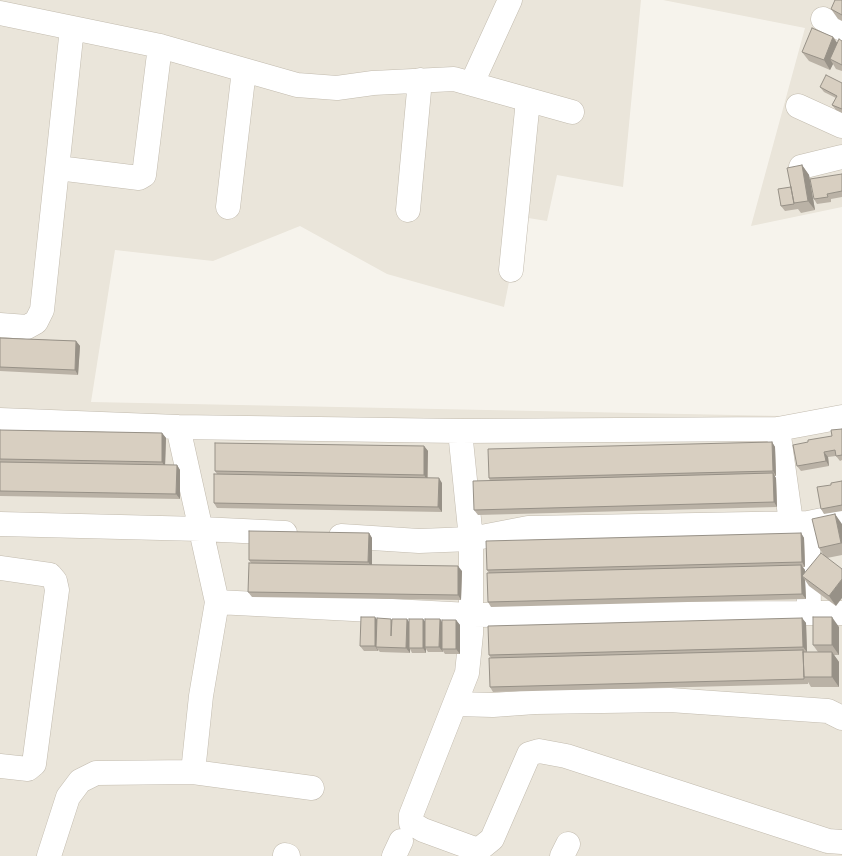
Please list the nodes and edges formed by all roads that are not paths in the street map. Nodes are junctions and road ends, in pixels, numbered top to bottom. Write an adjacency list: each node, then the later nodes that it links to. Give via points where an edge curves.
1 (510, 0): 7 (street)
2 (0, 13): 3 (street)
3 (72, 28): 4 (street); 14 (street)
4 (160, 46): 5 (street); 14 (street, via 144,175 139,178)
5 (244, 70): 6 (street, via 313,87 337,88); 15 (street)
6 (420, 80): 7 (street, via 454,79); 16 (street)
7 (472, 84): 8 (street)
8 (528, 100): 10 (street); 17 (street)
9 (798, 106): 11 (street)
10 (572, 112)
11 (842, 126)
12 (842, 157): 13 (street)
13 (801, 167)
14 (58, 168): 18 (street, via 40,317 27,327)
15 (228, 207)
16 (408, 210)
17 (511, 270)
18 (0, 325)
19 (842, 417): 22 (street)
20 (0, 420): 21 (street)
21 (178, 427): 23 (street); 27 (street)
22 (778, 429): 23 (street); 25 (street)
23 (460, 431): 28 (street)
24 (842, 516): 25 (street)
25 (800, 522): 28 (street, via 528,528); 32 (street)
26 (0, 524): 27 (street)
27 (201, 528): 28 (street, via 419,541); 30 (street)
28 (472, 539): 33 (street)
29 (0, 568): 36 (street, via 50,576 57,590 34,764 28,769)
30 (217, 602): 33 (street); 37 (street, via 201,696)
31 (842, 612): 32 (street)
32 (809, 613): 33 (street)
33 (470, 615): 34 (street, via 467,673)
34 (456, 704): 35 (street, via 670,700 828,710); 39 (street, via 411,823 476,849 492,839 529,754 539,752 566,756 828,841)
35 (842, 718)
36 (0, 766)
37 (193, 772): 38 (street); 40 (street, via 96,773 88,776 73,788 68,797)
38 (312, 788)
39 (842, 842)
40 (49, 856)

